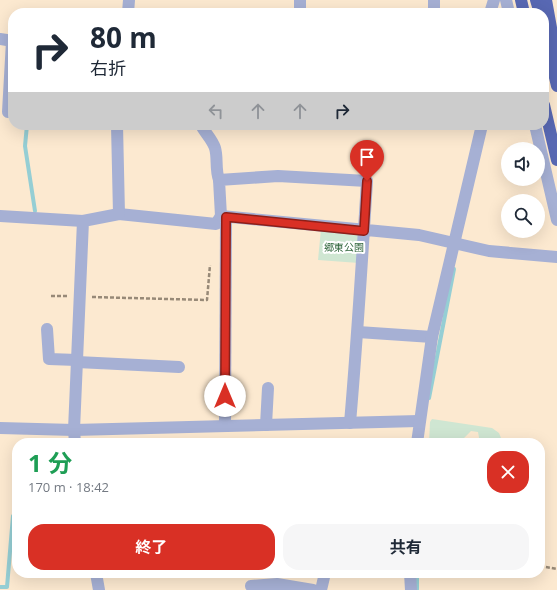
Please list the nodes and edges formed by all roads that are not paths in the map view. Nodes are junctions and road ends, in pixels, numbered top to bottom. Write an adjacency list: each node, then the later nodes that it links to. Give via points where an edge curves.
1 (547, 0): 3 (highway)
2 (549, 12): 6 (highway)
3 (557, 35)
4 (8, 40): 8 (street)
5 (549, 53): 7 (highway)
6 (557, 61)
7 (557, 86)
8 (8, 112)
9 (549, 126): 14 (highway)
10 (117, 130): 16 (street)
11 (206, 130): 15 (street, via 215,149 216,174)
12 (481, 130): 22 (street)
13 (536, 130): 19 (street)
14 (557, 160)
15 (219, 180): 18 (street); 21 (street, via 278,176 367,181)
16 (119, 214): 18 (street, via 216,224); 20 (street)
17 (0, 216): 20 (street)
18 (223, 217): 21 (street); 33 (street)
19 (557, 220)
20 (83, 221): 27 (street)
21 (364, 231): 22 (street, via 419,235); 25 (street)
22 (455, 242): 23 (street, via 489,251); 26 (street)
23 (557, 257)
24 (47, 329): 27 (street, via 49,359)
25 (358, 332): 26 (street); 31 (street)
26 (432, 337): 30 (street)
27 (77, 361): 28 (street); 35 (street)
28 (179, 367)
29 (268, 388): 32 (street)
30 (419, 421): 31 (street); 37 (street)
31 (350, 423): 32 (street)
32 (266, 425): 33 (street)
33 (225, 426): 35 (street)
34 (0, 428): 35 (street)
35 (74, 430): 36 (street)
36 (75, 438)
37 (417, 438)
38 (97, 578): 42 (street)
39 (324, 578): 44 (street)
40 (410, 578): 45 (street)
41 (251, 586): 43 (street, via 277,584)
42 (99, 590)
43 (312, 590)
44 (321, 590)
45 (411, 590)

